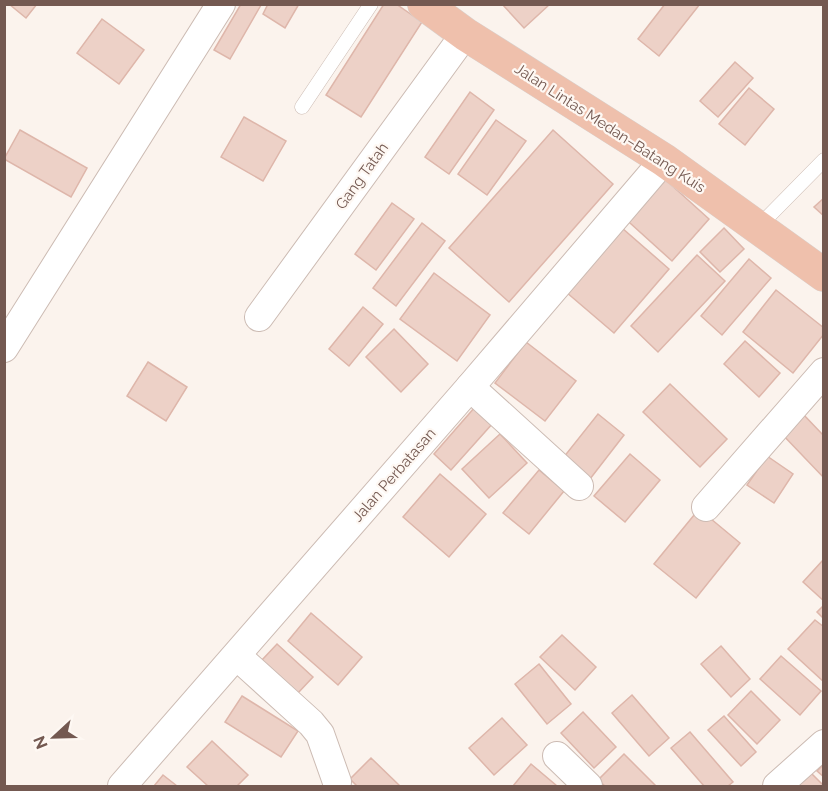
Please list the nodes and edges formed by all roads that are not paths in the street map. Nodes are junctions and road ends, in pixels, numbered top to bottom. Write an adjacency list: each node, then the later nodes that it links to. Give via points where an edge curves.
1 (221, 4): 11 (street)
2 (371, 4): 5 (lane)
3 (424, 4): 4 (highway, Jalan Lintas Medan–Batang Kuis)
4 (465, 34): 6 (highway, Jalan Lintas Medan–Batang Kuis); 10 (street, Gang Tatah)
5 (302, 107)
6 (664, 160): 8 (highway, Jalan Lintas Medan–Batang Kuis); 13 (street, Jalan Perbatasan)
7 (824, 160): 8 (lane)
8 (757, 228): 9 (highway, Jalan Lintas Medan–Batang Kuis)
9 (824, 275)
10 (259, 317)
11 (4, 348)
12 (824, 372): 15 (street)
13 (470, 387): 14 (street); 16 (street, Jalan Perbatasan)
14 (579, 486)
15 (706, 507)
16 (237, 656): 19 (street, via 320,734); 20 (street, Jalan Perbatasan)
17 (824, 744): 22 (street)
18 (557, 756): 21 (street)
19 (337, 782)
20 (122, 786)
21 (588, 786)
22 (777, 786)

